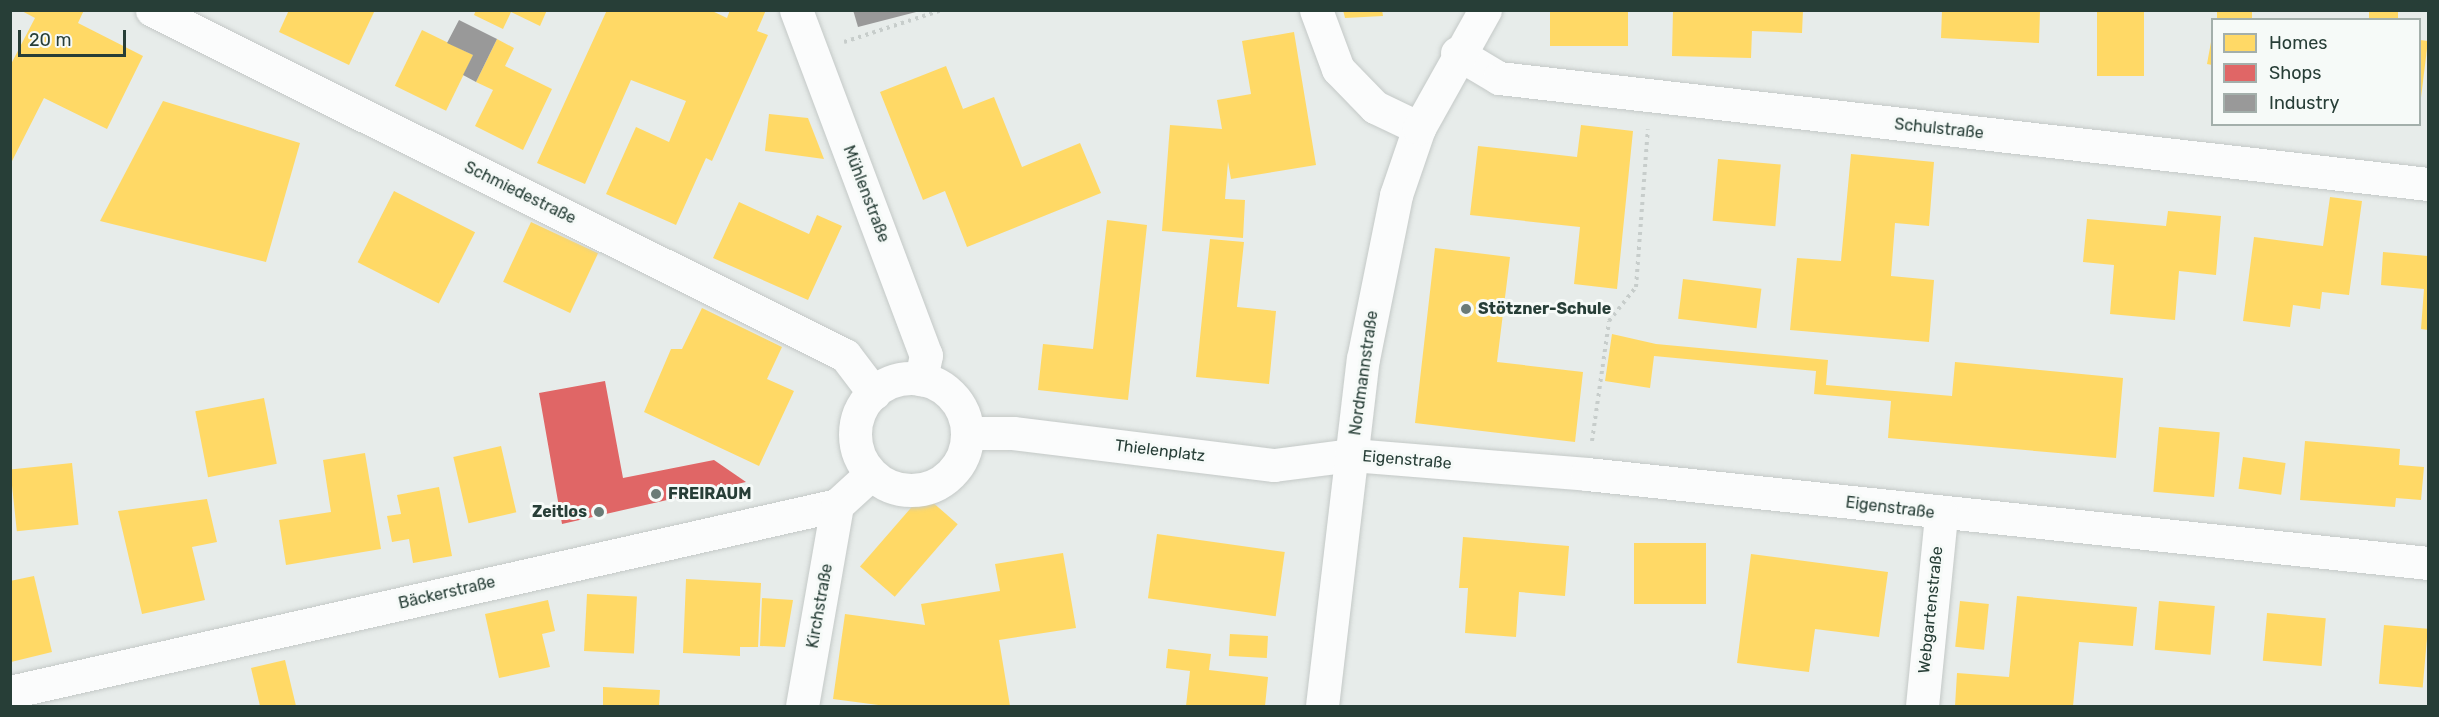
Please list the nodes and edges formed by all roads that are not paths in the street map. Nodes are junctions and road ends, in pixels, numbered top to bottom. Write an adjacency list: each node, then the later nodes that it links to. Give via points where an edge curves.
1 (152, 10): 9 (street, Schmiedestraße, via 845,355)
2 (796, 10): 8 (street, Mühlenstraße, via 926,355)
3 (1316, 10): 6 (street, via 1338,69 1375,106)
4 (1485, 10): 5 (street, Nordmannstraße)
5 (1457, 53): 6 (street, Nordmannstraße); 7 (street, Schulstraße, via 1499,78)
6 (1419, 128): 11 (street, Nordmannstraße, via 1393,207 1363,358)
7 (2428, 184)
8 (921, 379): 9 (street, via 896,381); 10 (street, via 959,404)
9 (874, 393): 12 (street, via 855,433)
10 (968, 433): 11 (street, Thielenplatz, via 1013,433 1274,465); 12 (street, via 956,469 924,489 896,488)
11 (1352, 455): 14 (street, Eigenstraße, via 1587,474); 18 (street, Nordmannstraße)
12 (872, 474): 13 (street, Bäckerstraße)
13 (837, 505): 16 (street, Bäckerstraße); 17 (street, Kirchstraße)
14 (1941, 514): 15 (street, Eigenstraße); 19 (street, Webgartenstraße)
15 (2428, 563)
16 (10, 692)
17 (802, 706)
18 (1322, 706)
19 (1922, 706)

